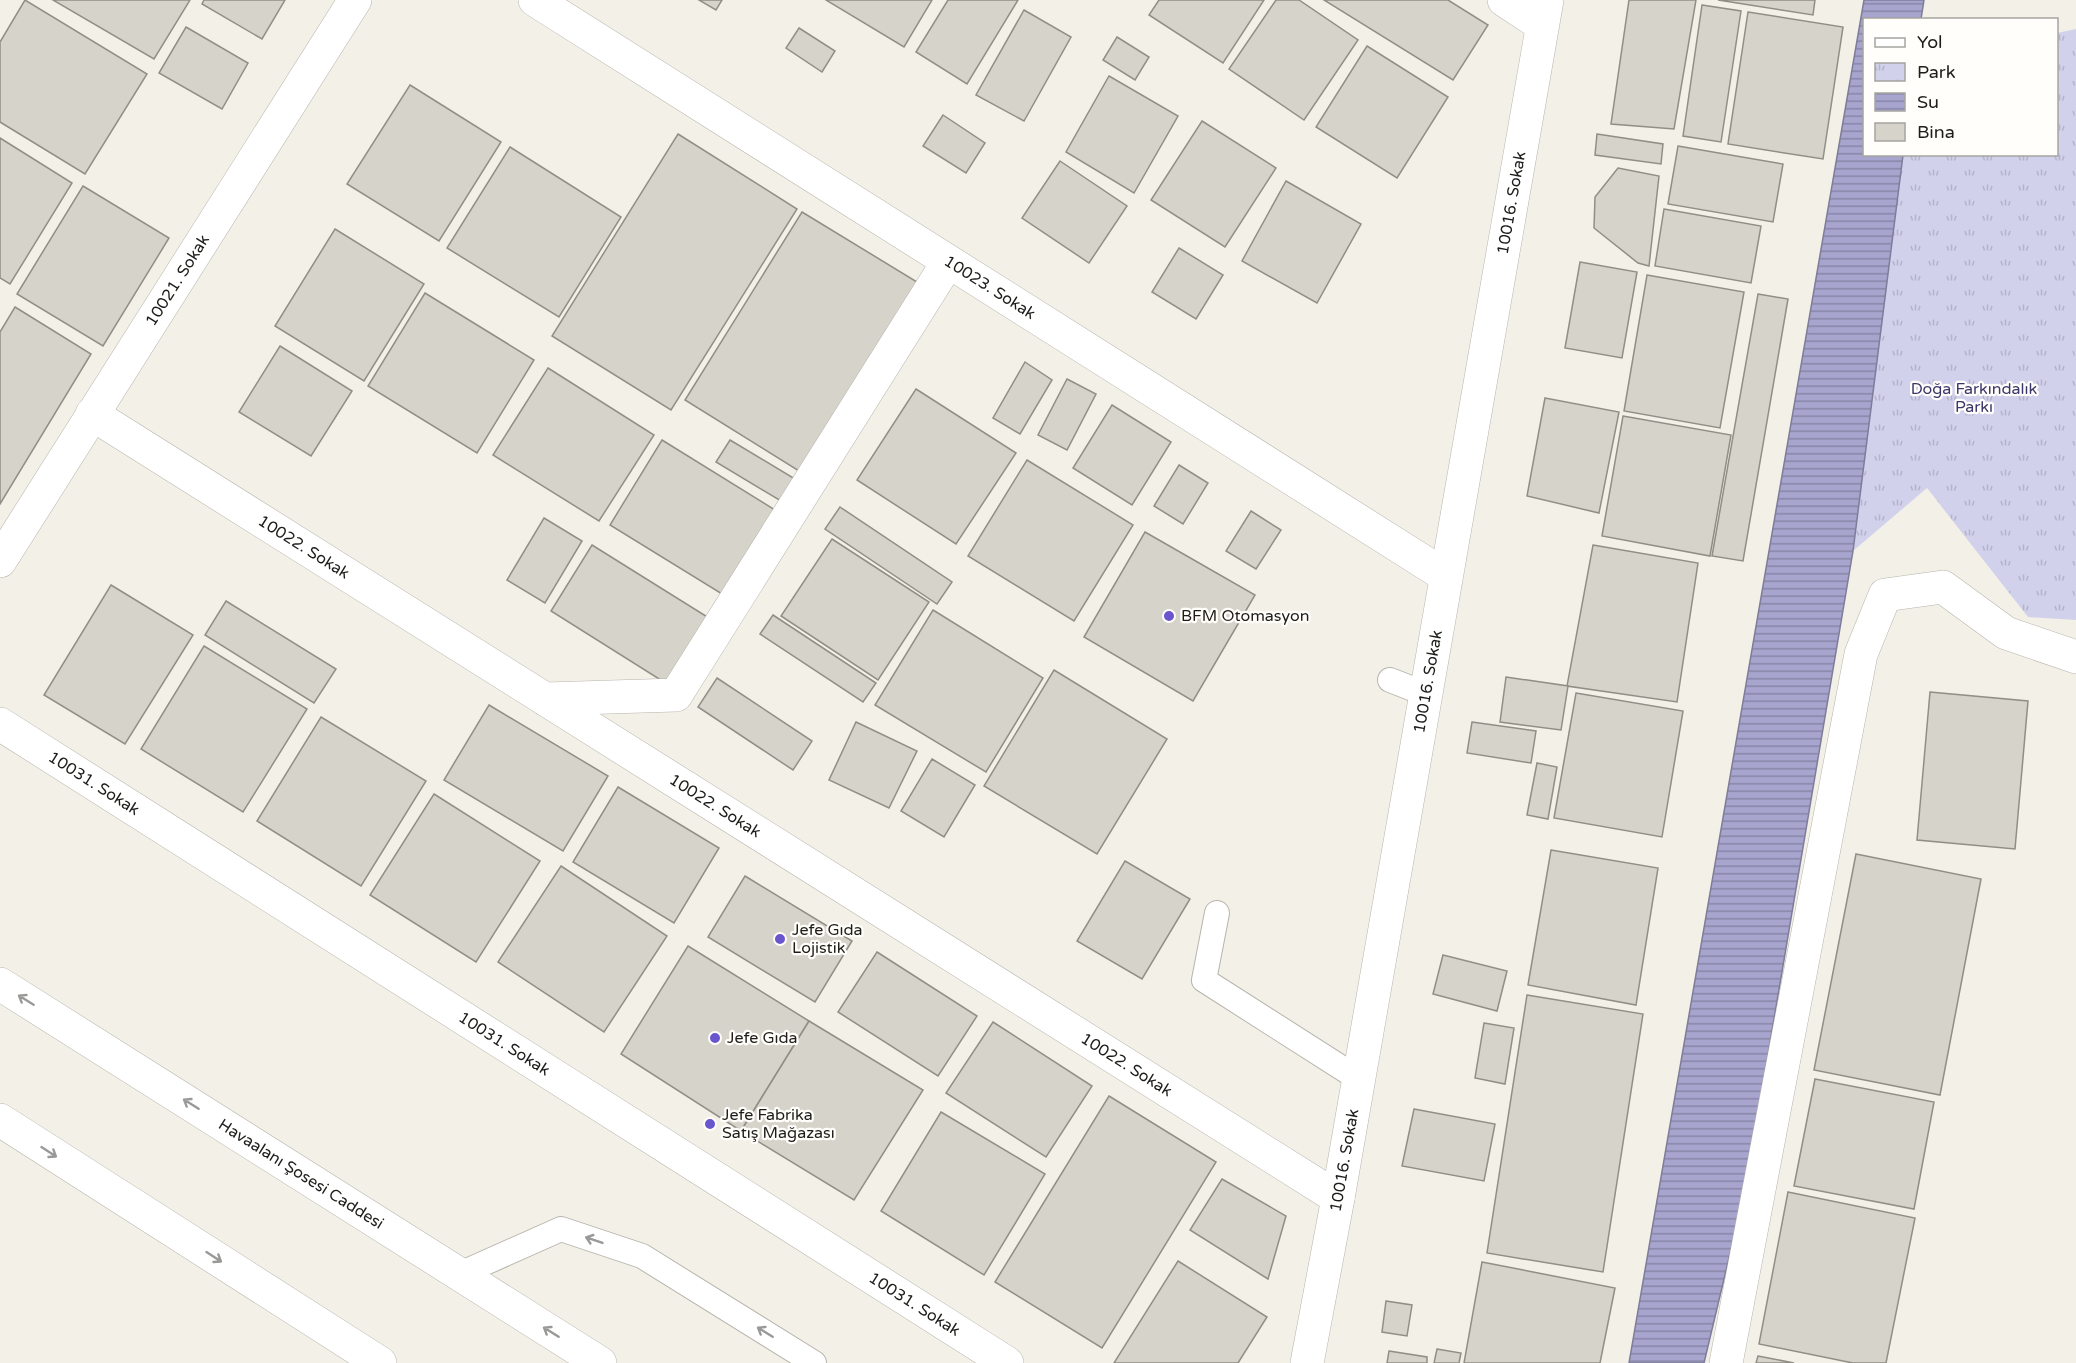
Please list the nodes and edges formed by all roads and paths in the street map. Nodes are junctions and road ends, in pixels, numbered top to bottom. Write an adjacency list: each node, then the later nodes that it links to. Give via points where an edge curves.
1 (355, 0): 6 (street, 10021. Sokak)
2 (535, 0): 5 (street, 10023. Sokak)
3 (1504, 0): 4 (street)
4 (1544, 12): 8 (street, 10016. Sokak)
5 (948, 262): 8 (street, 10023. Sokak); 12 (street, via 676,696)
6 (92, 414): 7 (street, 10021. Sokak); 12 (street, 10022. Sokak)
7 (0, 561)
8 (1446, 576): 11 (street, 10016. Sokak)
9 (2076, 657): 25 (street, via 2006,633 1943,587 1885,595 1862,654)
10 (1390, 680): 11 (lane)
11 (1426, 694): 16 (street, 10016. Sokak)
12 (545, 699): 18 (street, 10022. Sokak)
13 (0, 724): 23 (street, 10031. Sokak)
14 (1217, 913): 16 (lane, via 1204,980)
15 (0, 984): 19 (street, Havaalanı Şosesi Caddesi, one-way to 15)
16 (1359, 1079): 18 (street, 10016. Sokak)
17 (0, 1120): 20 (street, one-way to 20)
18 (1338, 1198): 24 (street, 10016. Sokak)
19 (460, 1274): 21 (street, Havaalanı Şosesi Caddesi, one-way to 19); 22 (lane, one-way to 19, via 642,1256 561,1229)
20 (380, 1363)
21 (600, 1363)
22 (814, 1363)
23 (1007, 1363)
24 (1307, 1363)
25 (1726, 1363)

